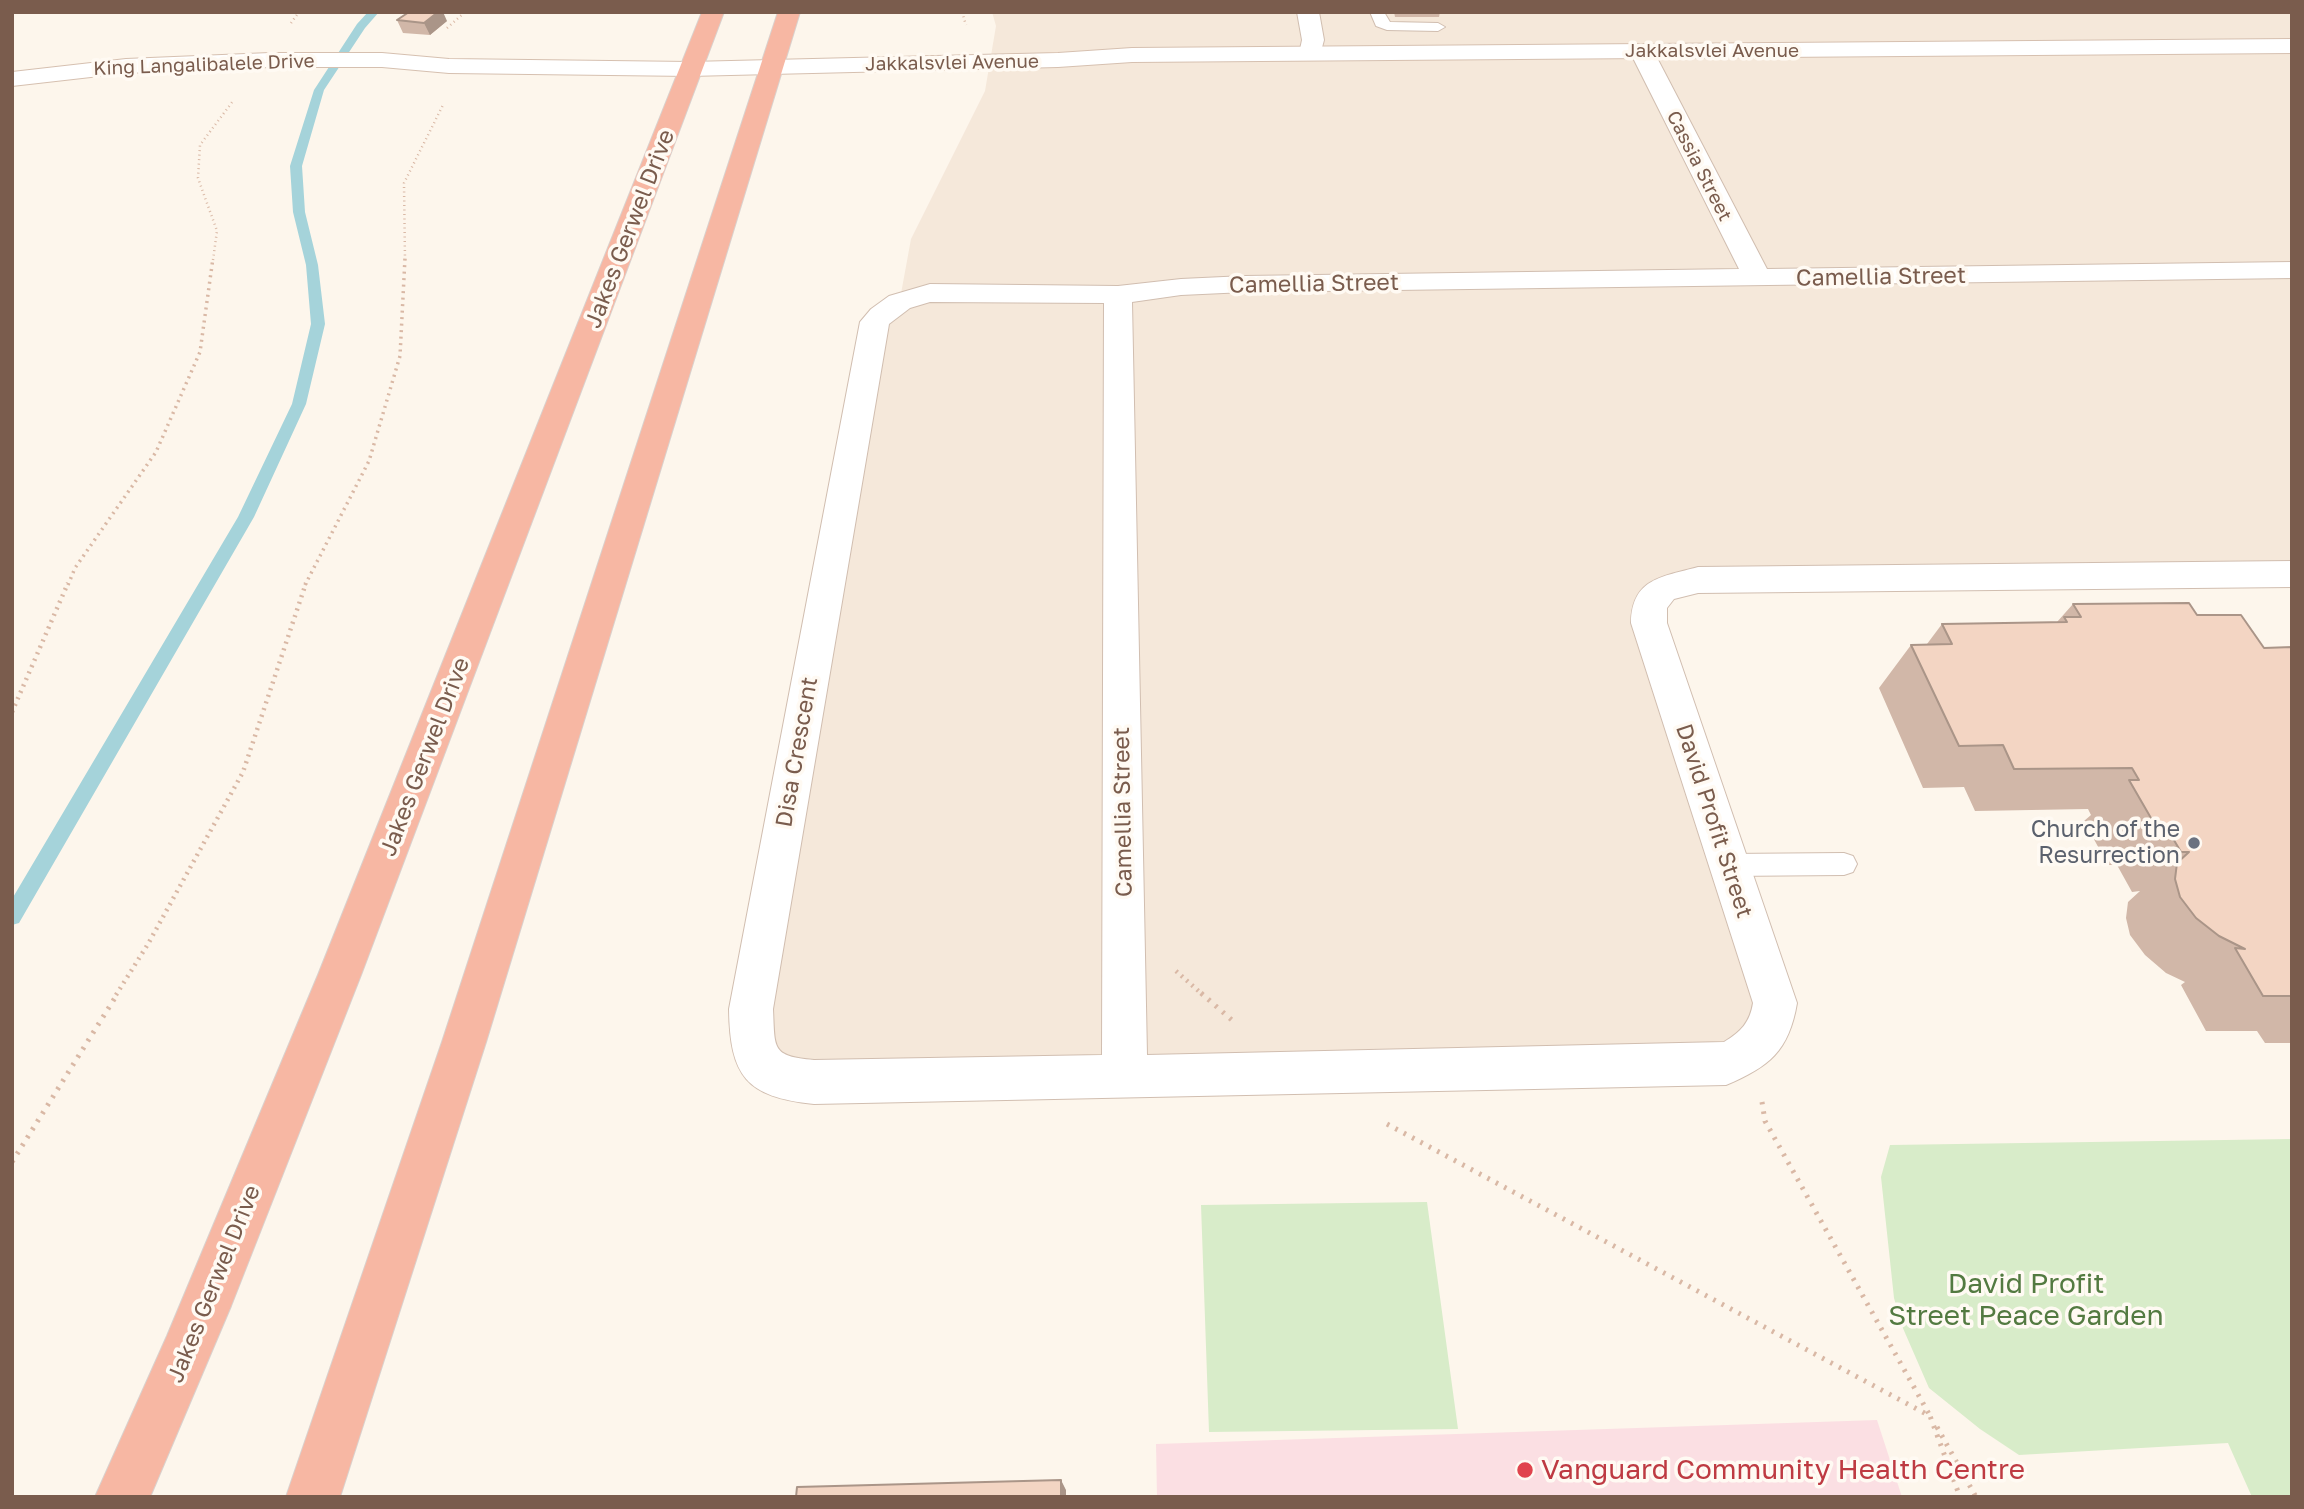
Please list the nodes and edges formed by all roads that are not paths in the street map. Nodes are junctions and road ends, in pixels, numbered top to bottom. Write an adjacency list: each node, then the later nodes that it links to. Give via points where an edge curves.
1 (713, 12): 13 (highway, Jakes Gerwel Drive)
2 (789, 12): 12 (highway)
3 (1308, 12): 16 (street)
4 (1377, 12): 6 (lane, via 1387,26)
5 (1453, 23): 6 (lane)
6 (1438, 27): 15 (lane)
7 (808, 41): 12 (street)
8 (727, 42): 13 (street)
9 (873, 42): 17 (street, Jakkalsvlei Avenue)
10 (590, 46): 18 (street, King Langalibalele Drive)
11 (2292, 46): 14 (street, Jakkalsvlei Avenue)
12 (768, 50): 13 (street); 17 (street, Jakkalsvlei Avenue, via 1046,61); 28 (highway, via 464,1042)
13 (689, 51): 18 (street, King Langalibalele Drive, via 449,66); 27 (highway, Jakes Gerwel Drive, via 523,508 318,1030 163,1409)
14 (1642, 52): 15 (street, Jakkalsvlei Avenue); 21 (street, Cassia Street)
15 (1446, 53): 16 (street, Jakkalsvlei Avenue)
16 (1311, 54): 17 (street, Jakkalsvlei Avenue)
17 (1132, 55)
18 (395, 60): 19 (street, King Langalibalele Drive, via 127,66)
19 (12, 79)
20 (2292, 270): 21 (street, Camellia Street)
21 (1758, 279): 22 (street, Camellia Street, via 1245,284)
22 (1118, 295): 26 (street, Camellia Street); 26 (street, Disa Crescent, via 930,293 901,300 875,323 751,1009 751,1045 762,1068 783,1080)
23 (2292, 573): 25 (street, David Profit Street, via 1698,580 1662,590 1649,604 1649,623)
24 (1844, 864): 25 (lane)
25 (1728, 865): 26 (street, David Profit Street, via 1774,1003 1773,1020 1758,1046 1726,1063)
26 (1125, 1076)
27 (122, 1497)
28 (313, 1497)

